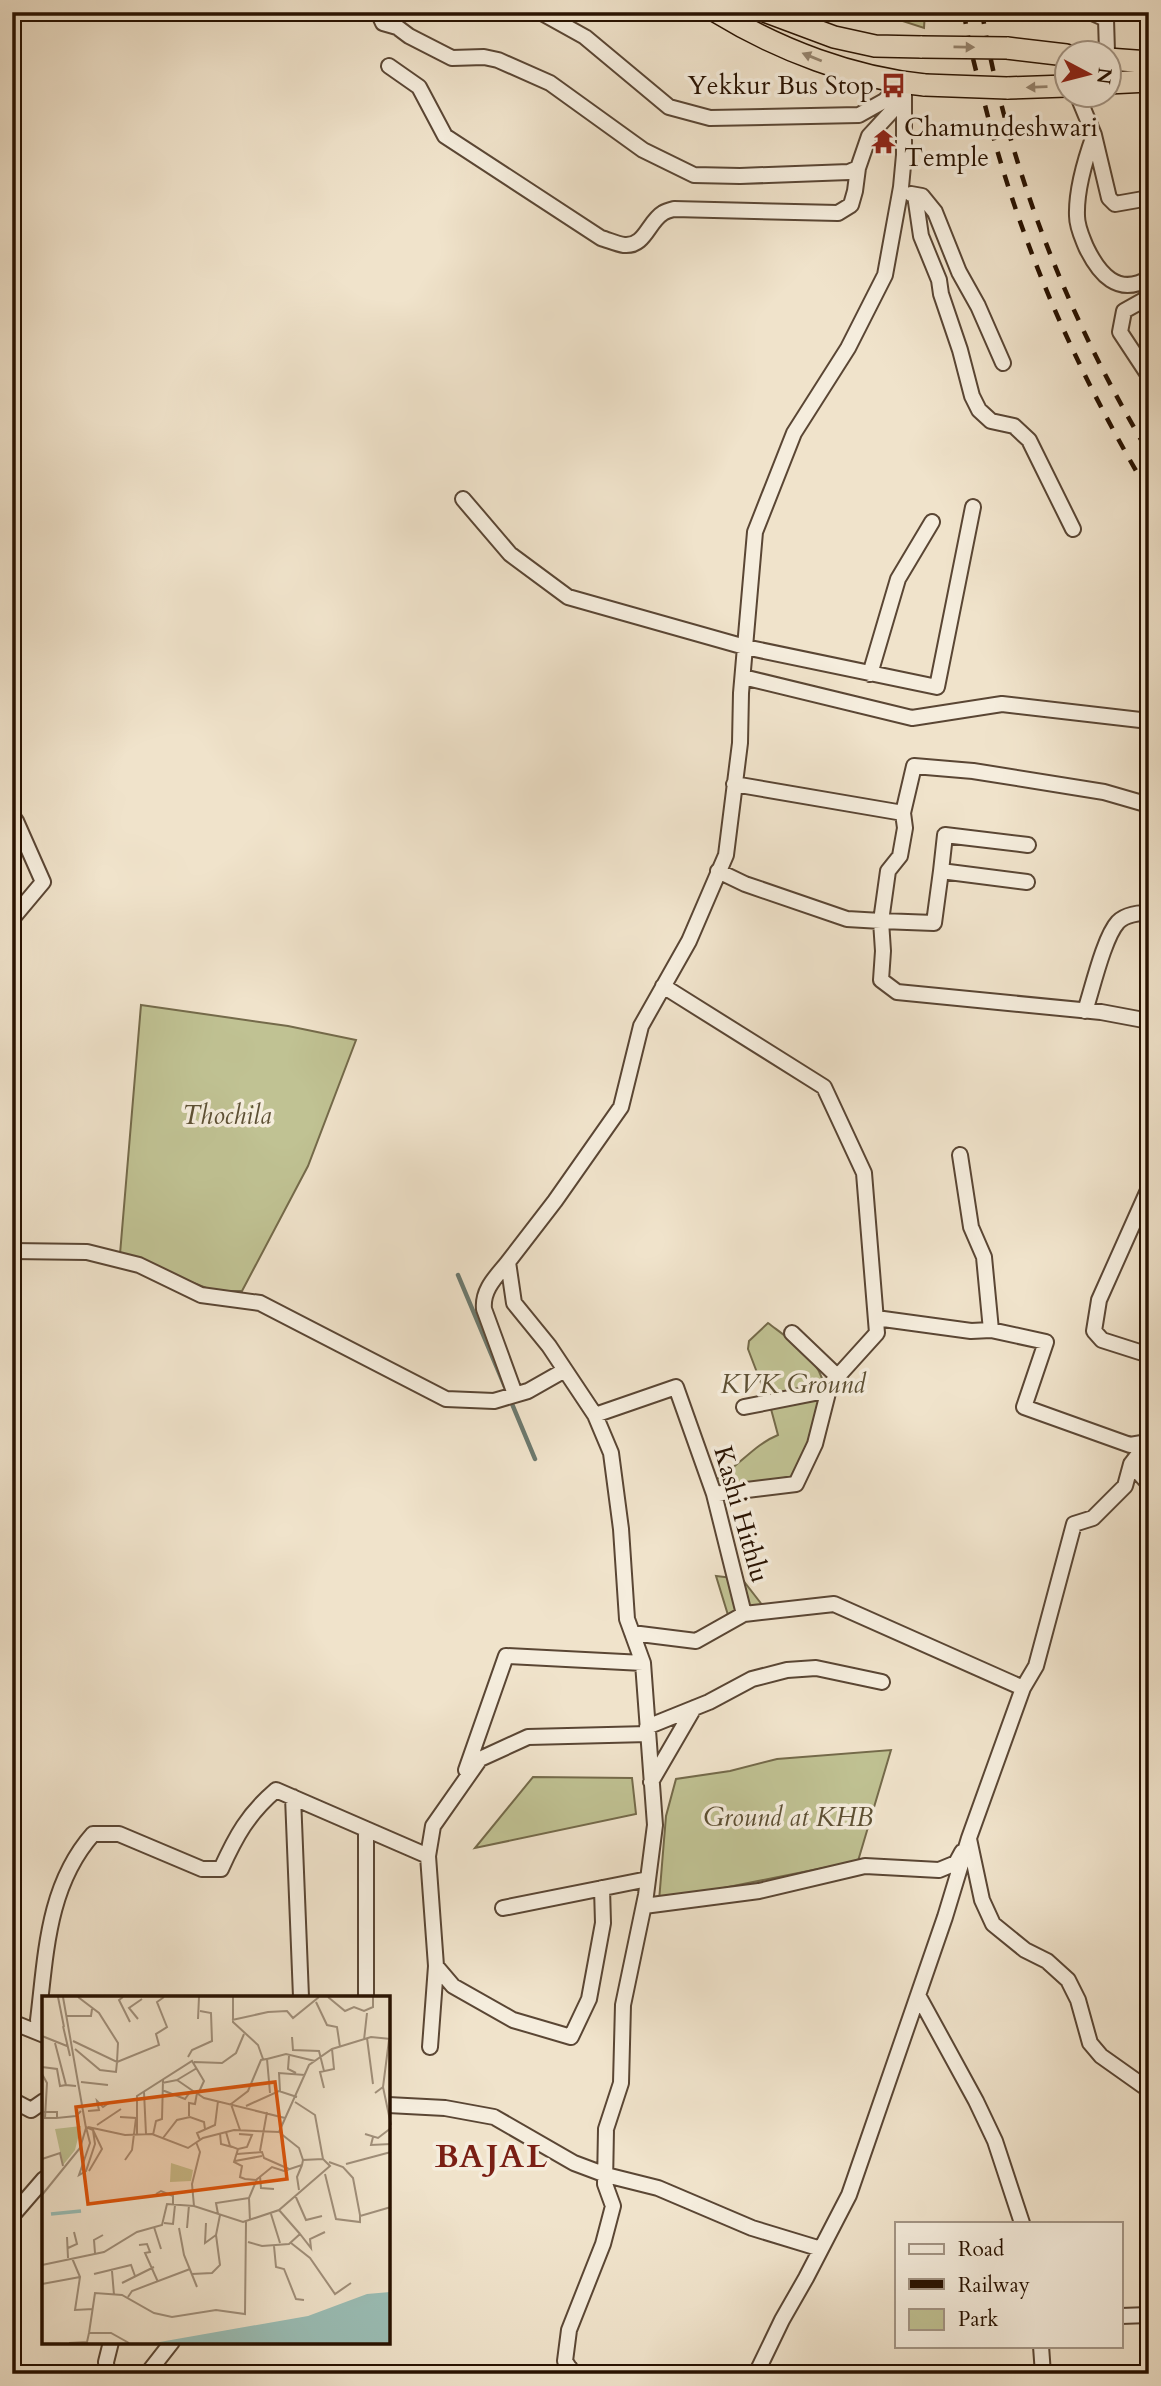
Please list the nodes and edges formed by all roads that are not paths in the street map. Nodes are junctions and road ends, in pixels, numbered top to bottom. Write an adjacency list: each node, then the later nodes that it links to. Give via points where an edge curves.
1 (378, 12): 19 (street, via 383,23 452,58 498,60 550,83 643,150 694,175 849,172)
2 (540, 12): 16 (street, via 585,37 669,107 710,118)
3 (717, 12): 13 (highway, one-way to 3, via 824,62)
4 (767, 12): 7 (highway, one-way to 7, bridge, via 834,37 875,46)
5 (1090, 12): 6 (street, via 1106,19)
6 (1107, 38)
7 (1052, 53)
8 (1122, 60): 9 (highway)
9 (1149, 62)
10 (389, 66): 19 (street, via 419,87 445,136 601,238 625,246 636,243 663,213 674,209 838,213 851,205)
11 (1149, 81): 12 (highway)
12 (1122, 82)
13 (904, 83): 14 (highway, one-way to 13, bridge); 16 (street, via 891,97); 17 (street, via 892,111); 20 (street)
14 (1052, 86)
15 (1083, 108): 18 (street)
16 (859, 115): 17 (street)
17 (872, 131): 19 (street)
18 (1094, 135): 22 (street, via 1115,204); 23 (street, via 1080,186 1080,234 1096,267 1109,279 1138,285)
19 (858, 168)
20 (901, 187): 21 (street); 31 (street, via 885,275 848,348 794,433 755,532)
21 (915, 195): 25 (street, via 922,196 935,212); 30 (street, via 921,236 939,279 972,396 991,421 1014,426 1029,440)
22 (1149, 198)
23 (1149, 278)
24 (1149, 297): 26 (street, via 1124,311 1120,332)
25 (1003, 363)
26 (1149, 376)
27 (463, 499): 31 (street, via 510,554 568,597)
28 (973, 508): 32 (street, via 937,687)
29 (932, 522): 32 (street, via 898,579)
30 (1073, 529)
31 (745, 647): 32 (street); 33 (street)
32 (870, 674)
33 (743, 677): 34 (street, via 912,718 1002,704); 35 (street)
34 (1149, 721)
35 (734, 784): 37 (street); 41 (street, via 726,855)
36 (1149, 804): 37 (street, via 1104,792 914,766)
37 (903, 813): 45 (street, via 900,856 888,871)
38 (16, 821): 44 (street, via 43,882)
39 (1028, 845): 40 (street, via 945,835)
40 (941, 871): 42 (street); 45 (street, via 934,923)
41 (718, 872): 45 (street, via 847,919); 46 (street, via 689,941)
42 (1027, 882)
43 (1149, 914): 47 (street, via 1126,916 1117,923)
44 (12, 919)
45 (881, 921): 47 (street, via 881,980 897,992)
46 (663, 986): 52 (street, via 641,1026 621,1107); 53 (street, via 824,1087 864,1174)
47 (1085, 1011): 48 (street)
48 (1149, 1021)
49 (960, 1155): 54 (street, via 971,1227 984,1257)
50 (1149, 1188): 56 (street, via 1099,1300 1094,1331 1102,1340)
51 (12, 1251): 59 (street, via 87,1252 139,1265 201,1295 260,1303 446,1399 494,1401)
52 (508, 1262): 57 (street, via 514,1303); 59 (street, via 483,1301)
53 (876, 1318): 54 (street); 58 (street, via 877,1333)
54 (992, 1330): 62 (street, via 1046,1342 1024,1407 1130,1445)
55 (792, 1333): 58 (street)
56 (1149, 1355)
57 (565, 1370): 59 (street); 61 (street)
58 (834, 1381): 60 (street, via 820,1392); 65 (street, via 815,1444 796,1484)
59 (510, 1396)
60 (744, 1407)
61 (595, 1415): 65 (street, Kashi Hithlu, via 676,1387); 67 (street, via 611,1453)
62 (1149, 1441): 63 (street)
63 (1131, 1464): 64 (street); 70 (street, via 1125,1486 1093,1518 1074,1524 1036,1666)
64 (1149, 1484)
65 (714, 1494): 66 (street, Kashi Hithlu)
66 (744, 1614): 67 (street, via 695,1641); 70 (street, Kashi Hithlu, via 834,1604)
67 (632, 1633): 68 (street)
68 (643, 1663): 72 (street); 74 (street, via 506,1656)
69 (882, 1682): 71 (street, via 816,1668 787,1670 752,1679)
70 (1023, 1688): 77 (street)
71 (694, 1709): 72 (street); 73 (street)
72 (647, 1731): 73 (street); 74 (street, via 527,1737 480,1759)
73 (652, 1782): 80 (street, via 655,1825)
74 (459, 1790): 78 (street, via 433,1826)
75 (293, 1797): 76 (street); 87 (street); 90 (street, via 275,1790 255,1808 221,1869 202,1869 119,1833 93,1834 59,1888 48,1929 38,2020)
76 (366, 1829): 78 (street); 88 (street)
77 (968, 1838): 79 (street); 82 (street); 83 (street, via 956,1863 939,1870 865,1866 759,1891)
78 (428, 1856): 85 (street)
79 (959, 1871): 82 (street); 86 (street)
80 (648, 1880): 81 (street); 83 (street)
81 (602, 1888): 84 (street); 85 (street, via 603,1923 589,1999 571,2037 513,2020 453,1986)
82 (982, 1900): 93 (street, via 993,1924 1068,1980 1090,2043 1101,2056)
83 (644, 1906): 97 (street, via 623,2005 621,2083 606,2129)
84 (503, 1908)
85 (436, 1966): 92 (street)
86 (918, 1995): 100 (street, via 995,2141); 101 (street, via 849,2195)
87 (301, 1996)
88 (366, 1996)
89 (12, 2022): 91 (street)
90 (42, 2029)
91 (42, 2032)
92 (430, 2047)
93 (1149, 2090)
94 (12, 2100): 95 (street, via 31,2110)
95 (42, 2102)
96 (390, 2105): 97 (street, via 494,2117 574,2163)
97 (606, 2175): 101 (street, via 658,2188 752,2228); 107 (street, via 613,2206 569,2330 565,2361)
98 (42, 2181): 99 (street)
99 (12, 2216)
100 (1022, 2222)
101 (821, 2249): 111 (street)
102 (1149, 2315): 103 (street)
103 (1122, 2316)
104 (110, 2344): 108 (street)
105 (170, 2344): 109 (street)
106 (1041, 2348): 112 (street)
107 (571, 2371): 110 (street)
108 (107, 2374)
109 (147, 2374)
110 (552, 2374)
111 (756, 2374)
112 (1043, 2374)

